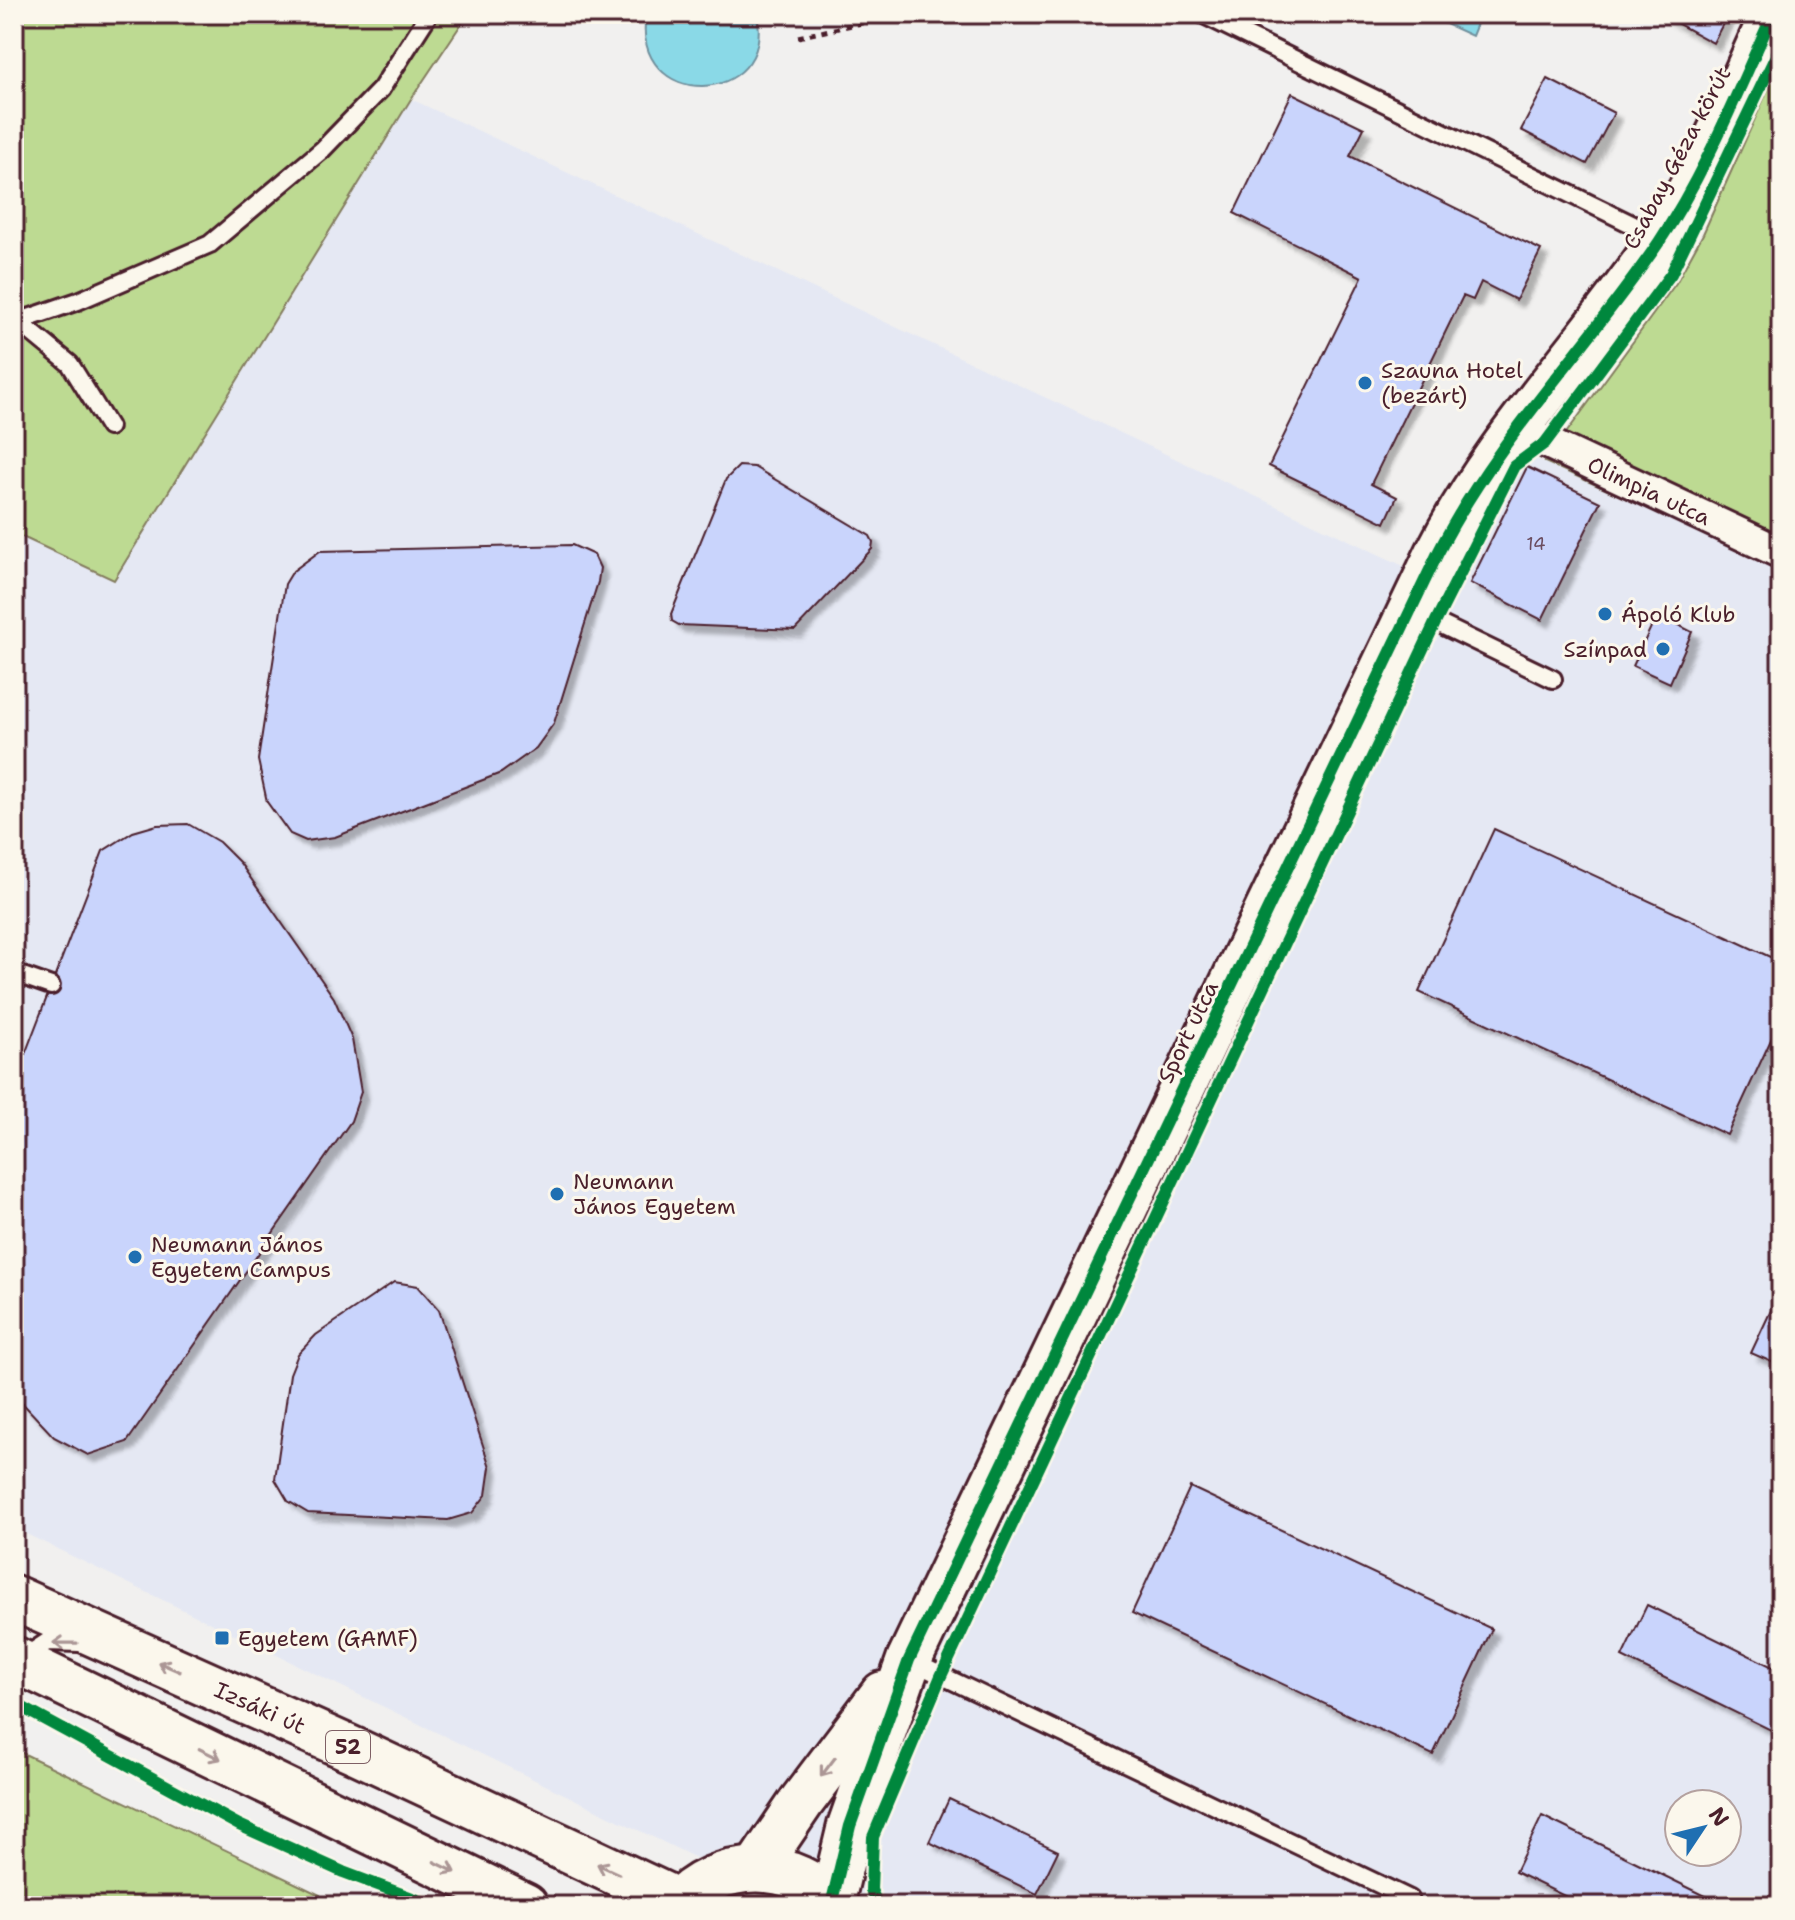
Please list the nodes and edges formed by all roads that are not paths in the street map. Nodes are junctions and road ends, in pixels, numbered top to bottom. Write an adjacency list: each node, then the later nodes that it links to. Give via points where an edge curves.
1 (429, 14): 5 (lane, via 381,89 322,150 210,244)
2 (1202, 14): 4 (lane)
3 (1773, 14): 4 (street, Csabay Géza körút)
4 (1661, 239): 7 (street, Csabay Géza körút)
5 (16, 322): 6 (lane, via 70,364)
6 (109, 427)
7 (1518, 429): 8 (street, Olimpia utca); 9 (street, Sport utca, via 1483,475)
8 (1781, 553)
9 (1411, 610): 10 (lane); 15 (street, Sport utca)
10 (1553, 679)
11 (14, 973): 12 (lane)
12 (51, 986)
13 (14, 1598): 14 (street, Izsáki út / 52)
14 (117, 1643): 16 (lane, one-way to 16, via 47,1642); 20 (street, Izsáki út / 52, one-way to 14)
15 (909, 1660): 17 (street, one-way to 17); 18 (lane); 19 (street, via 850,1826)
16 (15, 1663): 21 (street, one-way to 21)
17 (756, 1869): 19 (street, via 797,1878); 20 (street, via 714,1877)
18 (1410, 1899)
19 (834, 1903)
20 (677, 1904)
21 (525, 1906)

